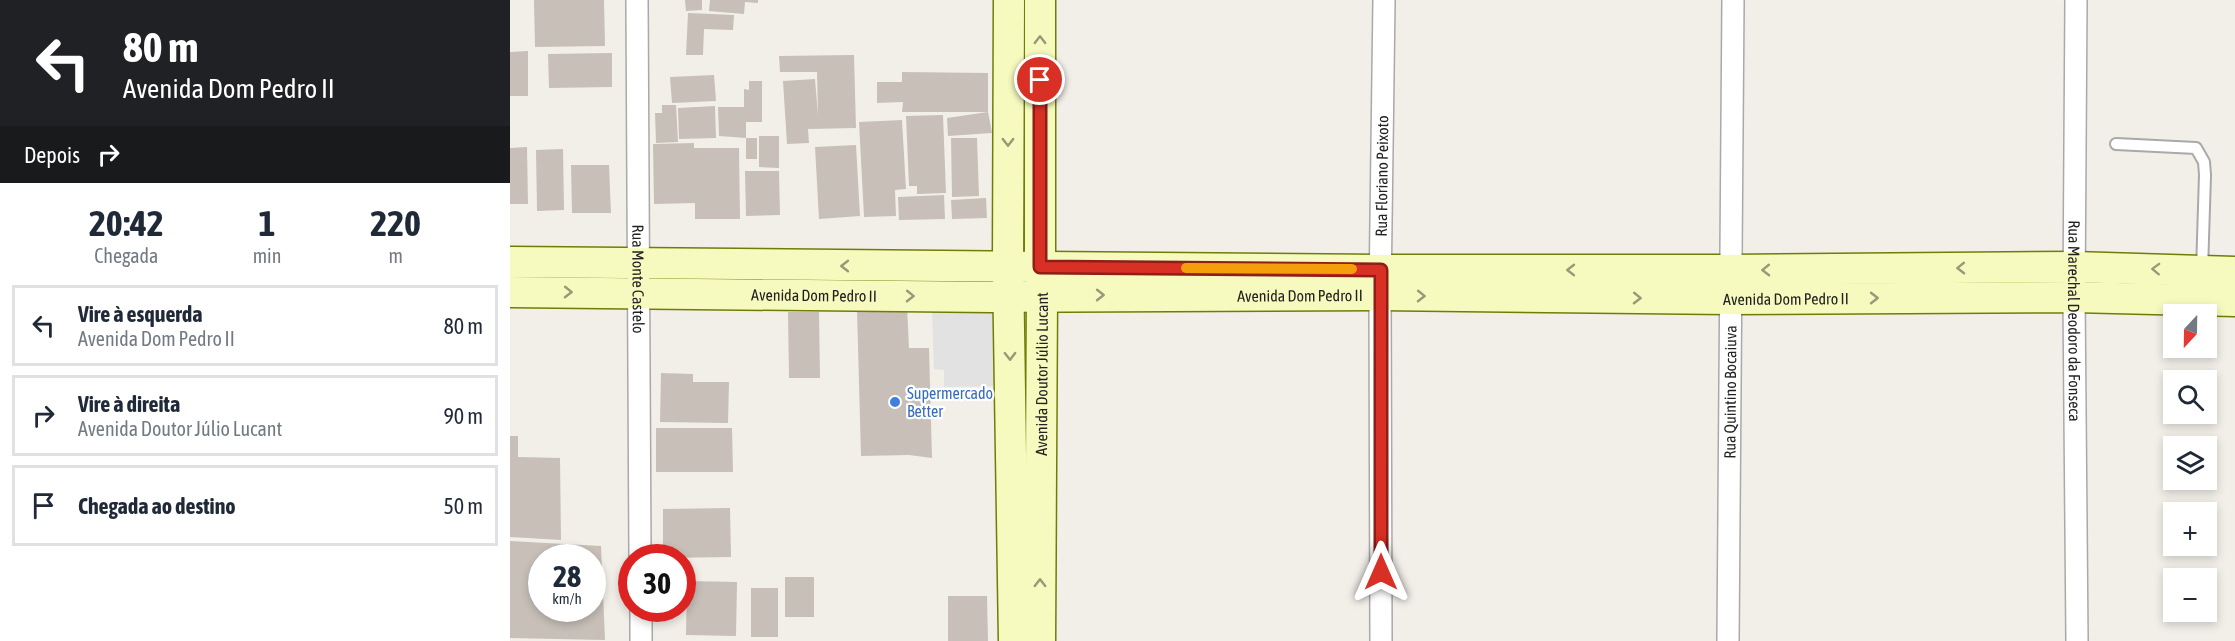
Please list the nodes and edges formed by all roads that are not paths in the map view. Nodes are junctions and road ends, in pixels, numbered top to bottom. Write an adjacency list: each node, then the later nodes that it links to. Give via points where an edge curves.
1 (637, 0): 15 (street, Rua Monte Castelo)
2 (1009, 0): 8 (street, Avenida Doutor Júlio Lucant)
3 (1040, 0): 7 (street, Avenida Doutor Júlio Lucant, one-way to 3)
4 (1384, 0): 17 (street, Rua Floriano Peixoto)
5 (1733, 0): 18 (street, Rua Quintino Bocaiuva)
6 (2076, 0): 12 (street, Rua Marechal Deodoro da Fonseca)
7 (1040, 100): 8 (street); 16 (street, Avenida Doutor Júlio Lucant)
8 (1008, 102): 11 (street, Avenida Doutor Júlio Lucant, one-way to 11)
9 (2116, 144): 13 (lane, via 2196,148 2204,162 2205,175)
10 (510, 261): 15 (street, Avenida Dom Pedro II)
11 (1008, 267): 15 (street, Avenida Dom Pedro II, one-way to 15); 16 (street, Avenida Dom Pedro II); 20 (street, Avenida Doutor Júlio Lucant)
12 (2074, 267): 13 (street, Avenida Dom Pedro II, one-way to 12); 18 (street, Avenida Dom Pedro II, one-way to 18); 21 (street, Rua Marechal Deodoro da Fonseca)
13 (2202, 271): 14 (street, Avenida Dom Pedro II)
14 (2235, 272)
15 (638, 279): 19 (street, Avenida Dom Pedro II, one-way to 15); 20 (street, Avenida Dom Pedro II, one-way to 20); 25 (street, Rua Monte Castelo)
16 (1041, 281): 17 (street, Avenida Dom Pedro II); 20 (street, Avenida Dom Pedro II); 23 (street, Avenida Doutor Júlio Lucant)
17 (1381, 282): 18 (street, Avenida Dom Pedro II); 30 (street, Rua Floriano Peixoto)
18 (1730, 285): 21 (street, Avenida Dom Pedro II, one-way to 21); 31 (street, Rua Quintino Bocaiuva)
19 (510, 292)
20 (1009, 297): 24 (street, Avenida Doutor Júlio Lucant, one-way to 24)
21 (2074, 297): 22 (street, Avenida Dom Pedro II); 32 (street, Rua Marechal Deodoro da Fonseca)
22 (2235, 301)
23 (1041, 482): 24 (street); 29 (street, Avenida Doutor Júlio Lucant, one-way to 23)
24 (1012, 484): 28 (street, Avenida Doutor Júlio Lucant)
25 (640, 544)
26 (641, 622): 27 (street)
27 (641, 641)
28 (1014, 641)
29 (1040, 641)
30 (1381, 641)
31 (1728, 641)
32 (2077, 641)

